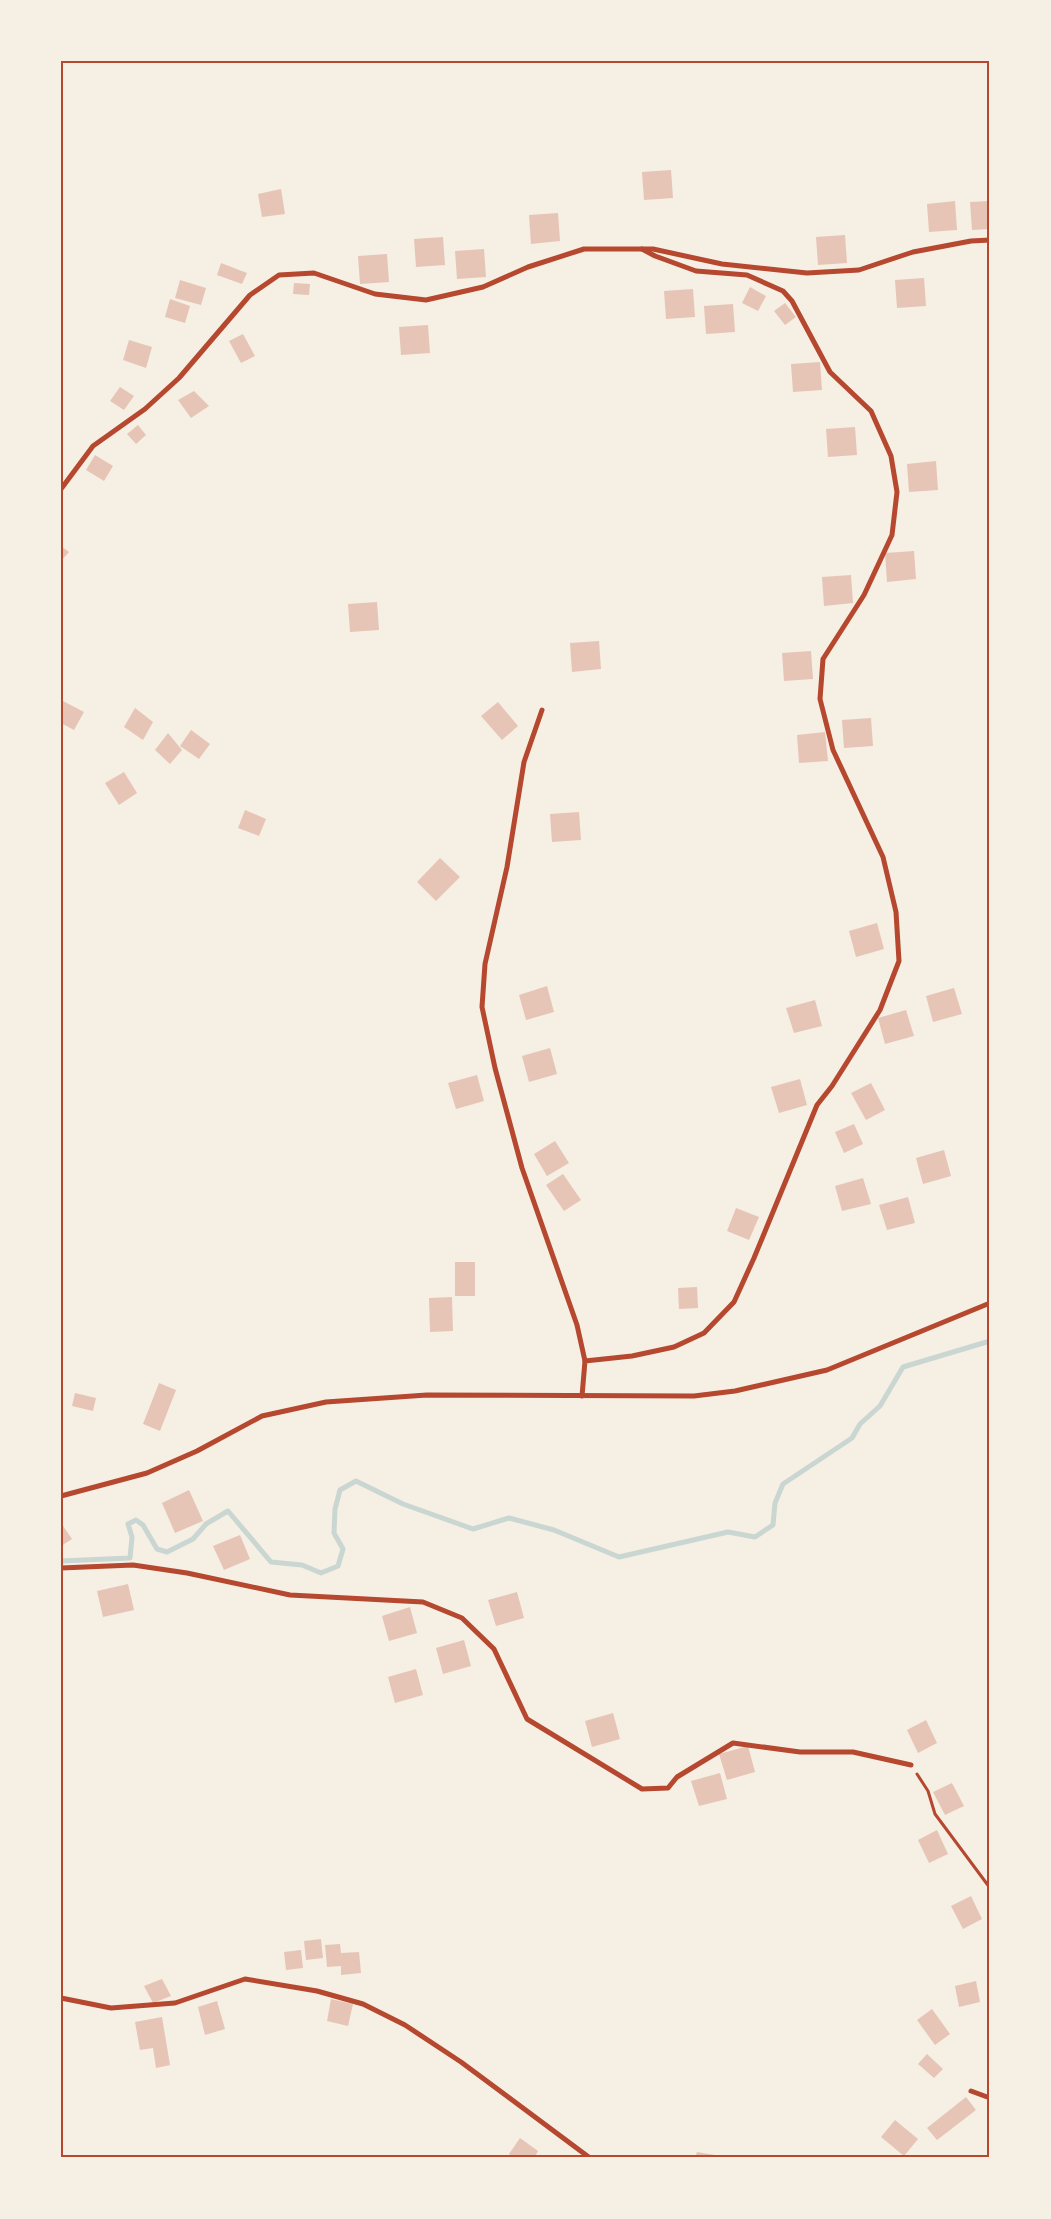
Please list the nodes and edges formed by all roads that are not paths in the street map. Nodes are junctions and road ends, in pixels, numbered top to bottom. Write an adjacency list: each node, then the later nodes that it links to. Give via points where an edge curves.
1 (990, 240): 2 (street, via 913,252 859,270 807,273 722,264)
2 (642, 249): 3 (street, via 584,249 528,267 483,287 426,300 375,294 314,273 279,275 250,295 179,378 145,409 94,446); 6 (street, via 696,271 746,275 783,291 792,301 830,372 870,411 891,456 898,492 892,535 864,595 823,659 820,699 833,750 883,857 896,912 899,961 880,1010 817,1105 734,1302 704,1333 674,1347)
3 (61, 489)
4 (542, 710): 6 (street, via 524,762 507,867 485,964 482,1007 522,1168 577,1325)
5 (990, 1303): 7 (street, via 827,1370 753,1387 694,1396)
6 (585, 1362): 7 (street)
7 (582, 1396): 8 (street, via 427,1395 326,1402 262,1416 147,1473)
8 (61, 1496)
9 (61, 1568): 10 (street, via 133,1565 187,1572 290,1594 423,1602 462,1618 494,1649 527,1719 642,1789 668,1788 677,1777 732,1743 800,1752 853,1752)
10 (911, 1765)
11 (61, 1998): 14 (street, via 111,2008 176,2003 245,1980 317,1991 363,2004 405,2025 461,2062)
12 (971, 2091): 13 (street)
13 (990, 2098)
14 (590, 2158)

